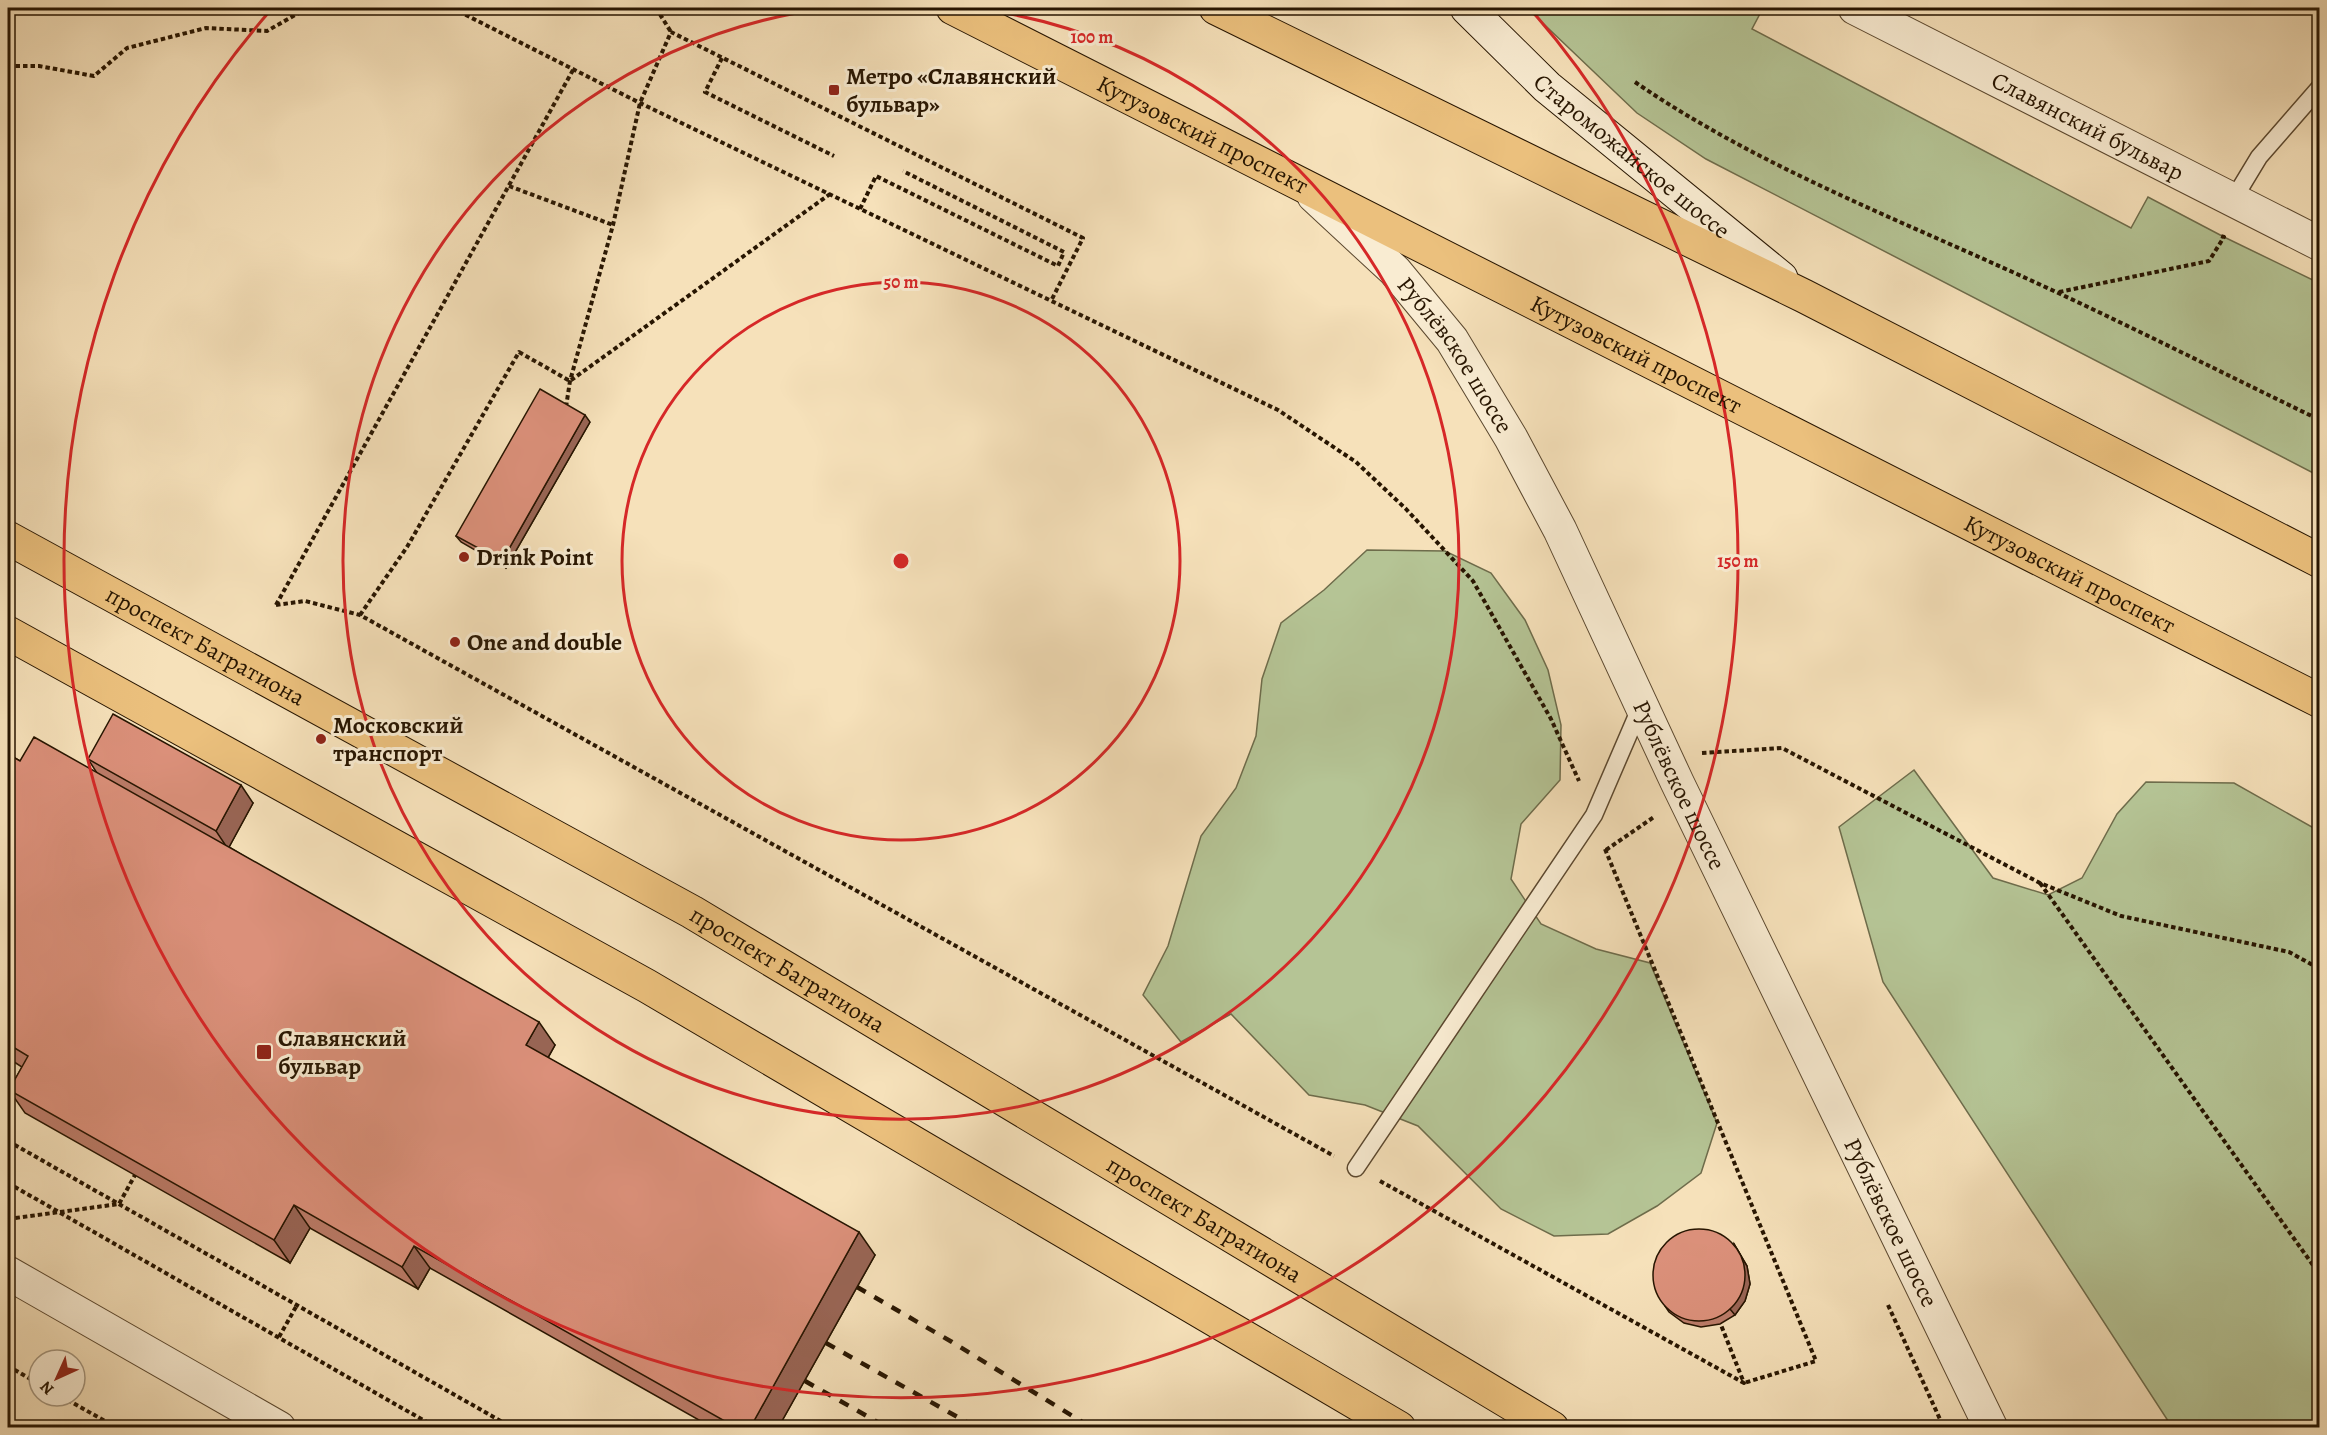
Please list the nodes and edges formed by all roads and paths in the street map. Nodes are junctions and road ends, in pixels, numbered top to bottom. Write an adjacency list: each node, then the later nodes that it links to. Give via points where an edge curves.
1 (308, 8): 10 (path, via 267,31 206,28 127,48 94,76 39,66)
2 (452, 8): 11 (path)
3 (656, 8): 8 (path)
4 (953, 8): 18 (main road, Кутузовский проспект)
5 (1216, 8): 26 (main road)
6 (1467, 8): 26 (street, Староможайское шоссе, via 1547,87)
7 (1855, 8): 20 (street, Славянский бульвар)
8 (671, 32): 9 (path); 14 (path)
9 (722, 58): 15 (path, via 705,92); 27 (path, via 1083,238)
10 (8, 66)
11 (573, 70): 14 (path); 17 (path)
12 (1635, 82): 25 (path, via 1746,149)
13 (2319, 87): 20 (lane, via 2259,157)
14 (640, 103): 19 (path); 22 (path)
15 (834, 156)
16 (903, 171): 21 (path, via 1064,252 1058,266 876,176)
17 (509, 186): 22 (path); 33 (path, via 276,605 305,601)
18 (1304, 186): 35 (main road, Кутузовский проспект); 36 (street, Рублёвское шоссе, via 1395,271 1452,340 1560,530)
19 (830, 194): 21 (path); 28 (path)
20 (2233, 200): 24 (street, Славянский бульвар)
21 (860, 209): 27 (path)
22 (613, 225): 28 (path)
23 (2214, 231): 25 (path, via 2223,237 2209,261)
24 (2319, 244)
25 (2058, 292): 30 (path)
26 (1804, 297): 32 (main road)
27 (1052, 301): 38 (path, via 1278,410 1356,462 1406,509 1473,581 1551,719)
28 (570, 381): 29 (path); 33 (path, via 519,352 408,547)
29 (566, 408)
30 (2319, 420)
31 (8, 538): 63 (main road, проспект Багратиона, via 692,912)
32 (2319, 561)
33 (360, 615): 43 (path)
34 (8, 633): 62 (main road, via 647,986)
35 (2319, 701)
36 (1641, 705): 37 (street, Рублёвское шоссе); 38 (lane)
37 (1677, 782): 39 (path, via 1664,809); 40 (path, via 1698,754 1782,748); 64 (street, Рублёвское шоссе)
38 (1594, 815): 39 (path); 43 (lane)
39 (1605, 851): 56 (path, via 1816,1361)
40 (2040, 883): 41 (path, via 2121,916 2289,952); 50 (path)
41 (2319, 969)
42 (8, 1141): 46 (path)
43 (1356, 1168): 56 (path)
44 (135, 1175): 46 (path)
45 (8, 1183): 47 (path)
46 (119, 1204): 47 (path); 51 (path)
47 (58, 1212): 48 (path); 53 (path)
48 (8, 1219)
49 (8, 1273): 59 (street)
50 (2319, 1275)
51 (297, 1305): 53 (path); 61 (path)
52 (1716, 1313): 56 (path)
53 (279, 1337): 60 (path)
54 (8, 1366): 55 (path)
55 (27, 1376)
56 (1744, 1383)
57 (82, 1408): 58 (path)
58 (117, 1428)
59 (279, 1428)
60 (437, 1428)
61 (513, 1428)
62 (1400, 1428)
63 (1552, 1428)
64 (1991, 1428)

